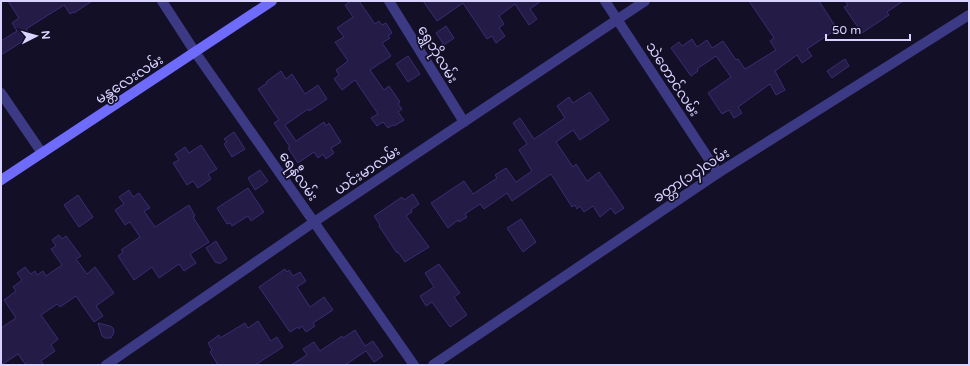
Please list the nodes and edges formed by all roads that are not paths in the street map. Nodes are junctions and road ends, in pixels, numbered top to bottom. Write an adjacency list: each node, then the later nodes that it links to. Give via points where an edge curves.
1 (162, 1): 8 (street, ရေနီလမ်း)
2 (272, 1): 8 (main road, မန္တလေးလမ်း)
3 (388, 1): 10 (street, ရွှေဘိုလမ်း)
4 (605, 1): 7 (street, သဲတောင်လမ်း)
5 (645, 1): 7 (street, ယင်းမာလမ်း)
6 (969, 15): 12 (street, ခတ္တာ(၁၄)လမ်း)
7 (618, 20): 10 (street, ယင်းမာလမ်း); 12 (street, သဲတောင်လမ်း)
8 (195, 52): 11 (main road, မန္တလေးလမ်း); 14 (street, ရေနီလမ်း)
9 (1, 93): 11 (street)
10 (464, 122): 14 (street, ယင်းမာလမ်း)
11 (42, 153): 13 (main road, မန္တလေးလမ်း)
12 (718, 173): 17 (street, ခတ္တာ(၁၄)လမ်း)
13 (1, 180)
14 (314, 222): 15 (street, ယင်းမာလမ်း); 16 (street, ရေနီလမ်း)
15 (106, 365)
16 (414, 365)
17 (433, 365)

